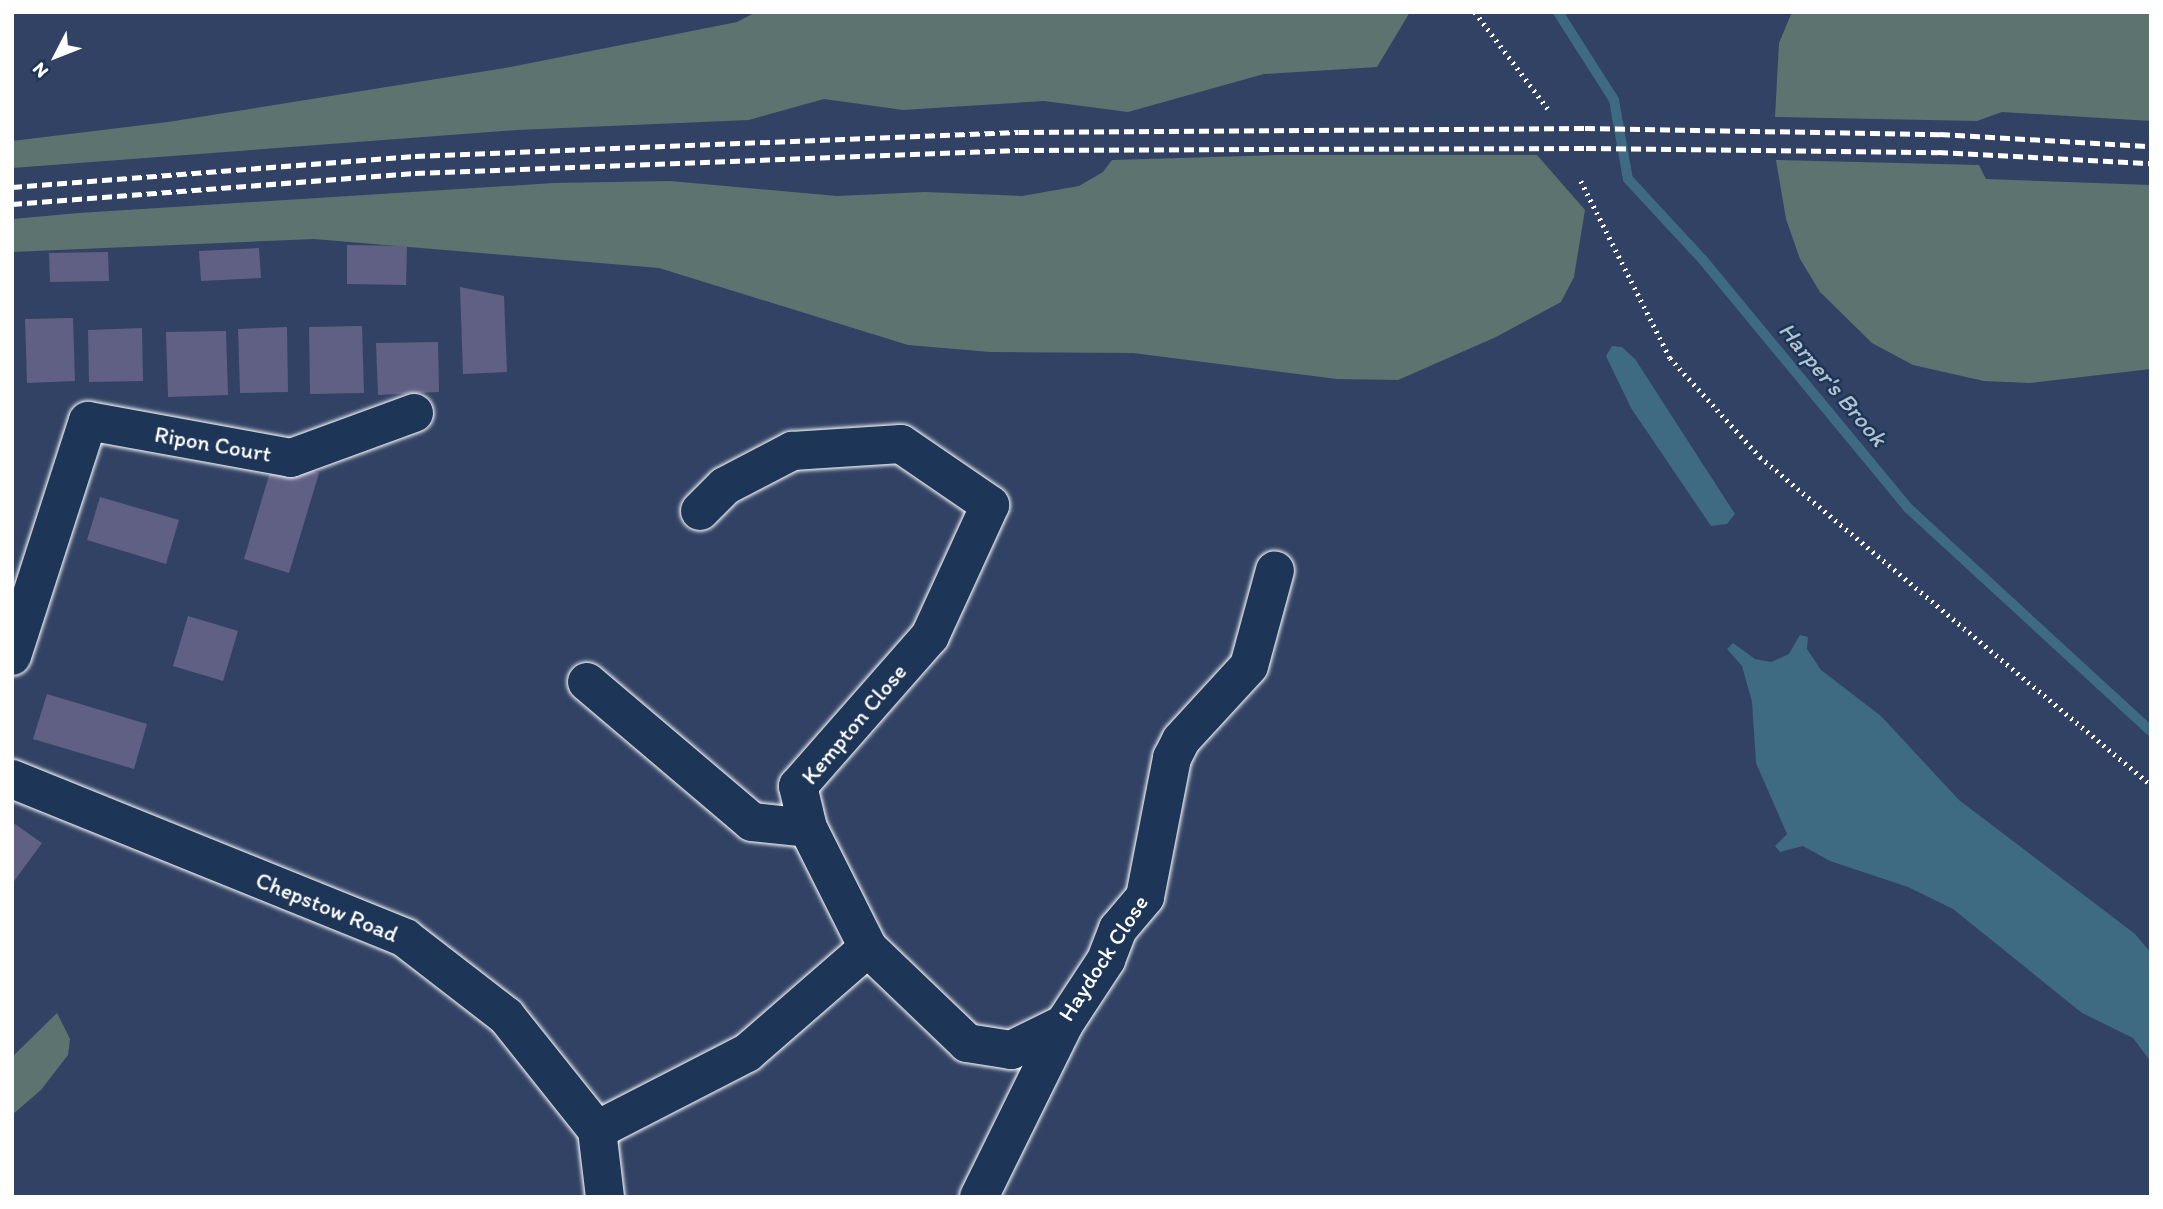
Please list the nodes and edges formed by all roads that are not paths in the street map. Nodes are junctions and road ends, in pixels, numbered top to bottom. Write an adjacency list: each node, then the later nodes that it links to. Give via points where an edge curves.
1 (414, 413): 4 (street, Ripon Court, via 291,458 89,421)
2 (700, 511): 7 (street, Kempton Close, via 725,486 792,451 901,444 990,505 930,636 798,786)
3 (1275, 570): 9 (street, Haydock Close, via 1249,666 1181,740 1172,758 1145,897 1118,929 1106,960)
4 (12, 656)
5 (587, 682): 7 (street, via 752,822)
6 (12, 779): 10 (street, Chepstow Road, via 405,938 506,1016)
7 (808, 828): 8 (street, Kempton Close)
8 (868, 948): 9 (street, Haydock Close, via 967,1043 1011,1050); 10 (street, via 747,1053)
9 (1064, 1024): 12 (street)
10 (597, 1130): 11 (street)
11 (605, 1197)
12 (979, 1197)

